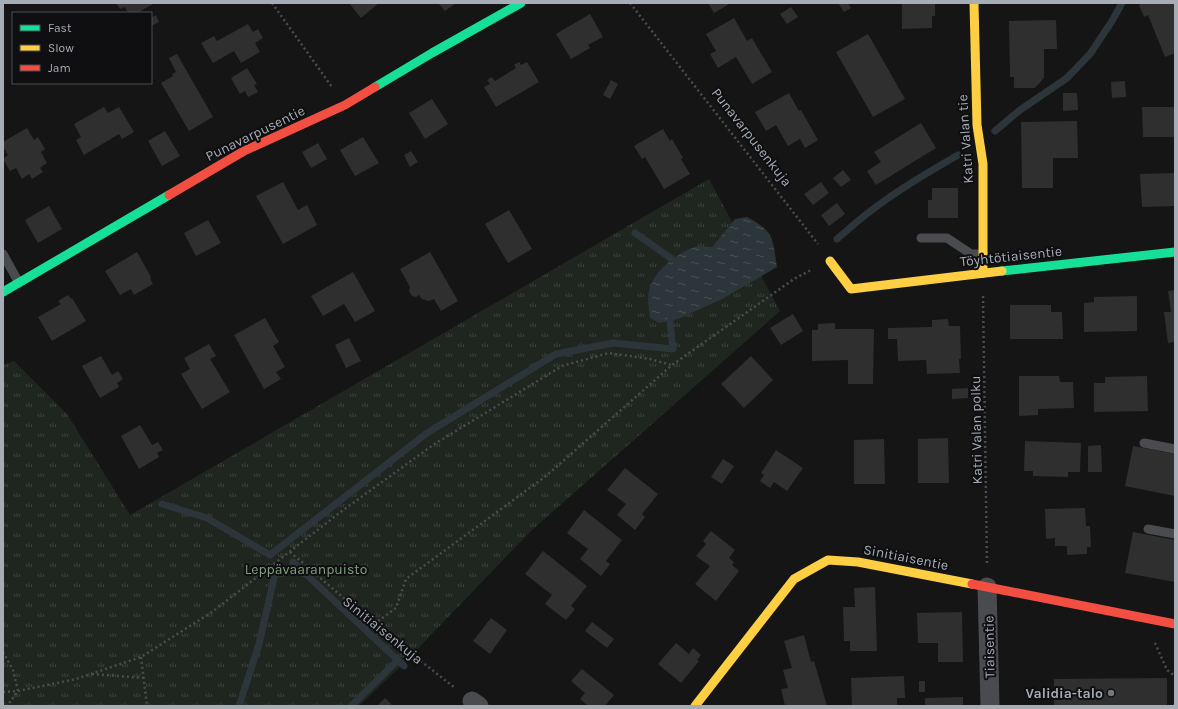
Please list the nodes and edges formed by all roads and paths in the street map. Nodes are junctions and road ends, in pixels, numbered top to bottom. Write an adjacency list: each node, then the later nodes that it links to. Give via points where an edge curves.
1 (272, 3): 5 (path)
2 (521, 3): 5 (street, Punavarpusentie)
3 (630, 3): 10 (path, Punavarpusenkuja)
4 (974, 3): 9 (street, Katri Valan tie, via 976,125 983,164)
5 (345, 105): 12 (street, Punavarpusentie, via 244,151)
6 (920, 238): 9 (lane, via 947,238 971,254)
7 (1175, 252): 11 (street, Töyhtötiaisentie)
8 (3, 254): 12 (lane)
9 (984, 254): 11 (street, Katri Valan tie)
10 (830, 261): 11 (street, Töyhtötiaisentie, via 850,290); 14 (path, via 794,279)
11 (983, 273): 20 (path, Katri Valan polku)
12 (19, 283): 13 (street, Punavarpusentie)
13 (3, 292)
14 (672, 365): 19 (path, via 608,353 562,366 433,445); 22 (path, via 546,476 406,579 396,608)
15 (1144, 443): 16 (lane)
16 (1175, 449)
17 (1148, 529): 18 (lane)
18 (1175, 534)
19 (290, 552): 22 (path, Sinitiaisenkuja); 25 (path, via 212,612)
20 (987, 587): 21 (street, Sinitiaisentie); 34 (street, Sinitiaisentie, via 858,562 828,560 794,579); 35 (street, Tiaisentie)
21 (1143, 618): 23 (street, Sinitiaisentie); 27 (path, via 1167,670)
22 (374, 624): 31 (path, Sinitiaisenkuja)
23 (1175, 624)
24 (3, 652): 29 (path, via 13,670)
25 (141, 657): 26 (path); 28 (path)
26 (90, 674): 28 (path); 29 (path)
27 (1175, 676)
28 (144, 678): 33 (path)
29 (18, 691): 30 (path); 32 (path)
30 (3, 692)
31 (472, 704)
32 (7, 706)
33 (147, 706)
34 (695, 706)
35 (990, 706)

